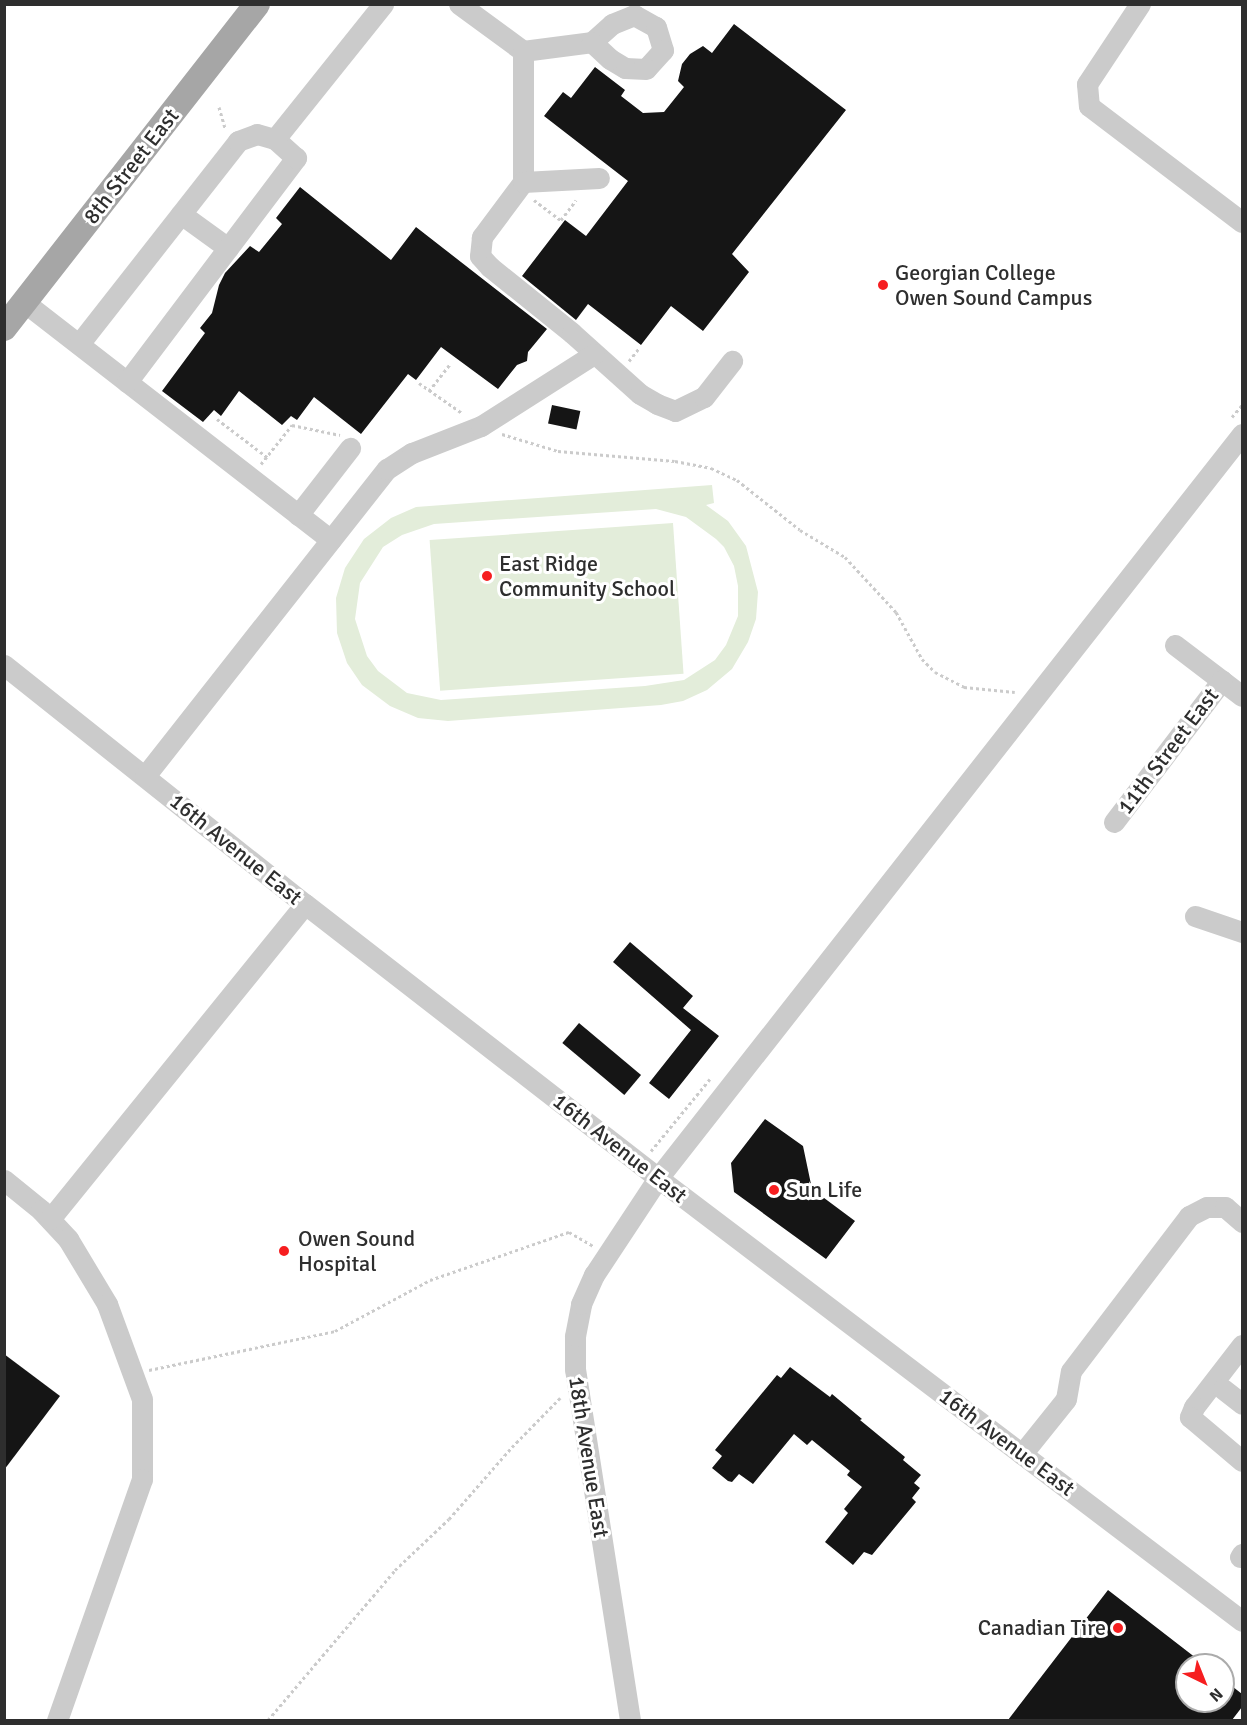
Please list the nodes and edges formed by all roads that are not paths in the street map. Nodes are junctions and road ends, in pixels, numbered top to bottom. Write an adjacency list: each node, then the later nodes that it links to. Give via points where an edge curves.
1 (257, 4): 13 (main road, 8th Street East)
2 (383, 4): 7 (street)
3 (459, 4): 6 (street)
4 (1128, 8): 11 (street, via 1088,84 1089,106)
5 (592, 42): 6 (street)
6 (523, 51): 9 (street)
7 (275, 139): 10 (street, via 257,134 238,141); 12 (street, via 296,158)
8 (599, 178): 9 (street)
9 (520, 185): 16 (street, via 482,237 480,256)
10 (181, 214): 12 (street); 15 (street)
11 (1242, 222)
12 (228, 248): 18 (street)
13 (24, 302): 14 (main road, 8th Street East); 15 (street)
14 (4, 328)
15 (79, 344): 18 (street)
16 (594, 354): 17 (street, via 640,394 675,411 704,397); 22 (street, via 481,426 412,453 387,469)
17 (732, 361)
18 (127, 382): 21 (street)
19 (1242, 434): 32 (street, 18th Avenue East)
20 (350, 443): 21 (street)
21 (298, 515): 22 (street)
22 (331, 540): 27 (street)
23 (1175, 645): 25 (street)
24 (4, 665): 27 (street, 16th Avenue East)
25 (1222, 680): 26 (street); 28 (street, 11th Street East)
26 (1242, 696)
27 (145, 777): 29 (street, 16th Avenue East)
28 (1114, 822)
29 (305, 904): 32 (street, 16th Avenue East); 34 (street)
30 (1195, 916): 31 (street)
31 (1242, 932)
32 (658, 1178): 39 (street, 16th Avenue East); 43 (street, 18th Avenue East, via 594,1275 581,1304 575,1336 576,1382)
33 (4, 1180): 34 (street)
34 (50, 1219): 42 (street, via 68,1239 107,1304 142,1399 142,1479)
35 (1242, 1222): 39 (street, via 1225,1207 1207,1207 1189,1216 1071,1371 1066,1399)
36 (1242, 1345): 40 (street, via 1190,1417)
37 (1223, 1389): 38 (street)
38 (1242, 1404)
39 (1022, 1454): 41 (street, 16th Avenue East)
40 (1242, 1461)
41 (1242, 1621)
42 (57, 1720)
43 (630, 1720)

